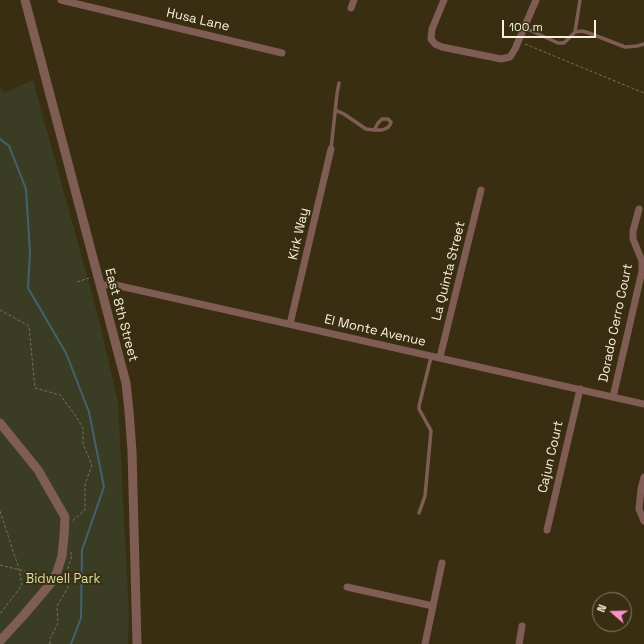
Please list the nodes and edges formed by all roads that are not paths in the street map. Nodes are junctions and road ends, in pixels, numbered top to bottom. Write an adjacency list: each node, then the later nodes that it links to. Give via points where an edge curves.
1 (25, 0): 18 (street, East 8th Street)
2 (61, 0): 11 (street, Husa Lane)
3 (354, 0): 7 (street)
4 (444, 0): 8 (street, via 432,29 431,39 442,47 501,59 510,57)
5 (536, 0): 8 (street)
6 (580, 0): 9 (lane)
7 (351, 8)
8 (524, 28): 9 (lane, via 558,43 564,43)
9 (575, 32): 10 (lane, via 589,33 625,47)
10 (644, 44)
11 (282, 53)
12 (339, 83): 13 (lane)
13 (335, 110): 14 (lane, via 364,128); 15 (lane)
14 (374, 130)
15 (331, 149): 19 (street, Kirk Way)
16 (480, 190): 21 (street, La Quinta Street)
17 (639, 209): 23 (street, Dorado Cerro Court, via 633,239 642,261 642,271)
18 (100, 286): 19 (street, El Monte Avenue, via 111,284); 35 (street, East 8th Street, via 126,383 129,411)
19 (290, 324): 20 (street, El Monte Avenue)
20 (431, 356): 21 (street, El Monte Avenue); 27 (lane, via 419,406 430,431 425,496)
21 (440, 358): 22 (street, El Monte Avenue)
22 (580, 389): 23 (street, El Monte Avenue); 29 (street, Cajun Court)
23 (613, 397): 24 (street, El Monte Avenue)
24 (644, 404)
25 (0, 423): 34 (street, via 38,470 64,517 62,556 57,572 51,583)
26 (644, 477): 28 (street, via 639,509)
27 (419, 513)
28 (644, 521)
29 (547, 530)
30 (442, 563): 32 (street)
31 (347, 587): 32 (street)
32 (433, 606): 36 (street)
33 (522, 626): 37 (street)
34 (0, 641)
35 (137, 644)
36 (425, 644)
37 (519, 644)

